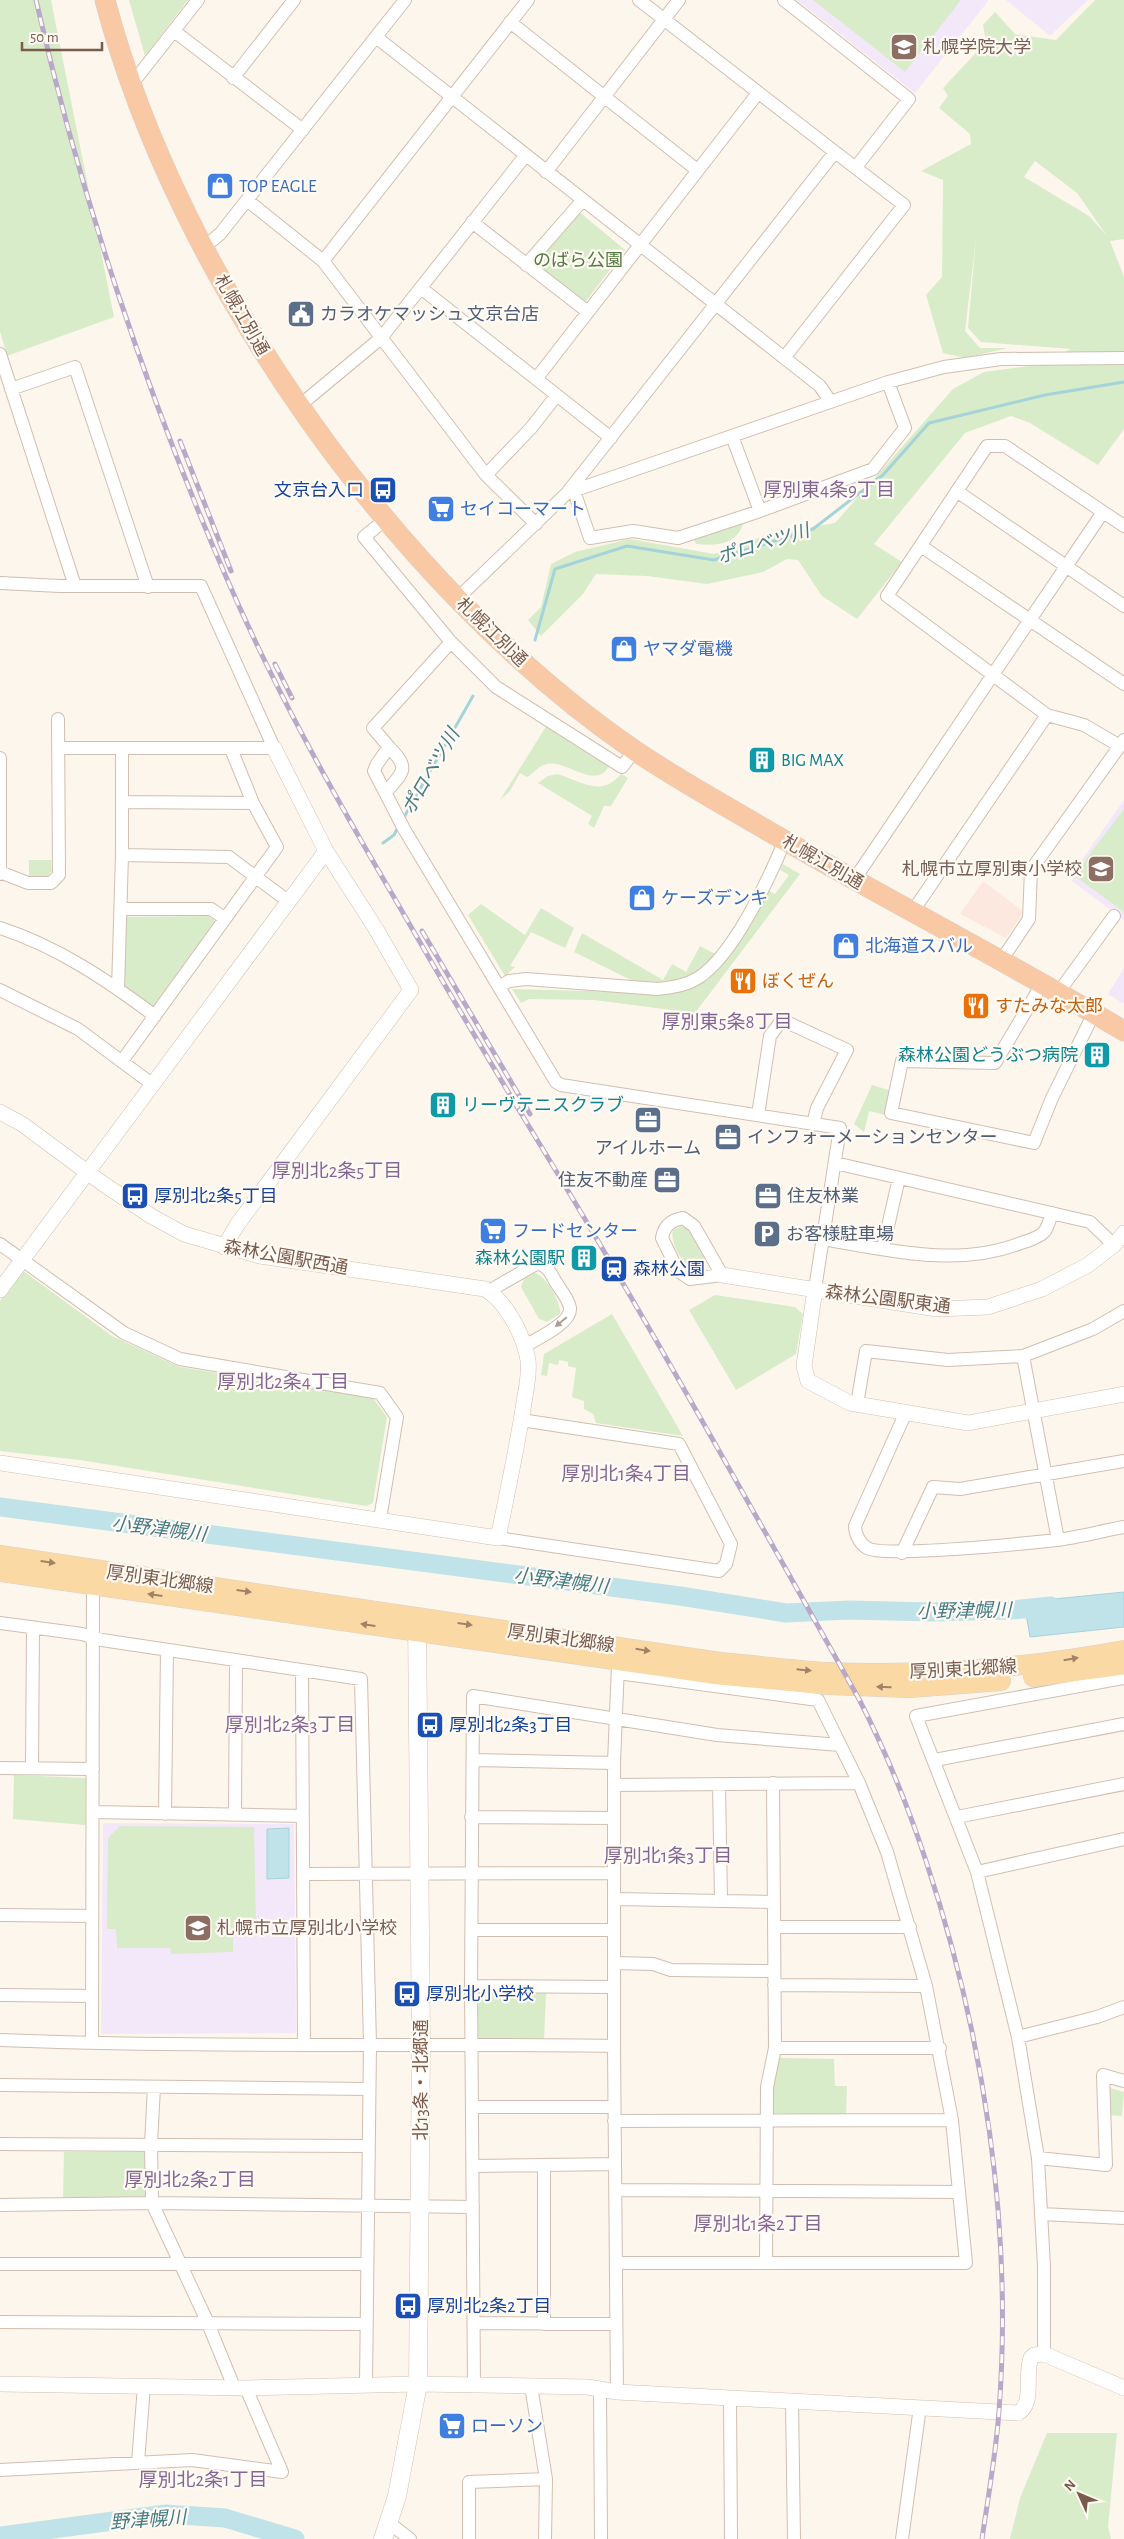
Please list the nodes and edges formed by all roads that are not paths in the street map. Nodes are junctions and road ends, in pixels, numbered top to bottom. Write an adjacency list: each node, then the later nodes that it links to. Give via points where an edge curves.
1 (105, 0): 14 (highway, 札幌江別通)
2 (198, 0): 11 (street)
3 (294, 0): 13 (street)
4 (406, 0): 12 (street)
5 (528, 0): 10 (street)
6 (639, 0): 9 (street)
7 (679, 0): 9 (street)
8 (784, 0): 21 (street, via 908,99)
9 (664, 20): 15 (street); 16 (street)
10 (510, 22): 16 (street); 17 (street)
11 (174, 31): 13 (street); 14 (street)
12 (376, 38): 17 (street); 18 (street)
13 (233, 78): 18 (street)
14 (131, 85): 28 (highway, 札幌江別通)
15 (758, 93): 19 (street); 22 (street)
16 (604, 96): 22 (street); 23 (street)
17 (451, 98): 20 (street); 29 (street)
18 (303, 130): 24 (street)
19 (836, 152): 21 (street); 32 (street)
20 (525, 156): 23 (street); 26 (street)
21 (856, 168): 35 (street, via 904,205)
22 (697, 170): 27 (street)
23 (546, 172): 25 (street)
24 (247, 200): 28 (street, via 220,234); 29 (street)
25 (582, 201): 27 (street); 30 (street)
26 (472, 222): 30 (street); 31 (street)
27 (639, 245): 32 (street); 33 (street)
28 (204, 247): 43 (highway, 札幌江別通)
29 (323, 261): 34 (street)
30 (526, 265): 33 (street)
31 (422, 288): 34 (street); 38 (street)
32 (716, 305): 35 (street); 45 (street)
33 (588, 312): 38 (street)
34 (381, 338): 43 (street); 46 (street)
35 (784, 358): 42 (street, via 820,386)
36 (1124, 358): 39 (street, via 1001,359 944,367)
37 (1, 360): 40 (street)
38 (536, 379): 41 (street)
39 (888, 382): 42 (street); 49 (street, via 905,428 873,469)
40 (11, 389): 57 (street); 58 (street, via 75,367)
41 (556, 396): 45 (street); 46 (street, via 531,428)
42 (830, 401): 44 (street)
43 (299, 406): 51 (highway, 札幌江別通)
44 (732, 436): 47 (street); 49 (street)
45 (611, 438): 47 (street)
46 (486, 475): 52 (street)
47 (571, 492): 49 (street, via 590,538 633,531 678,538); 52 (street)
48 (958, 492): 50 (street, via 987,446 1004,446); 54 (street); 55 (street)
49 (760, 511)
50 (1103, 512): 53 (street); 55 (street)
51 (386, 519): 59 (highway, 札幌江別通); 62 (street, via 364,537)
52 (536, 524): 59 (street)
53 (1124, 526)
54 (921, 546): 61 (street); 63 (street, via 887,596)
55 (1067, 566): 60 (street); 61 (street)
56 (0, 584): 57 (street)
57 (75, 586): 58 (street)
58 (148, 587): 71 (street, via 201,586)
59 (457, 599): 73 (highway, 札幌江別通, via 537,675)
60 (1124, 606)
61 (1030, 620): 63 (street); 64 (street)
62 (451, 642): 68 (street, via 372,728); 73 (street, via 496,687 622,768)
63 (994, 674): 65 (street); 83 (street)
64 (1124, 684)
65 (1047, 715): 67 (street, via 1084,725); 86 (street)
66 (58, 719): 69 (street)
67 (1122, 743): 90 (street, via 1032,870 1029,919)
68 (389, 747): 75 (street, via 374,771); 75 (street, via 404,767)
69 (58, 748): 70 (street); 81 (street, via 57,878 51,883 28,883)
70 (122, 748): 72 (street); 76 (street)
71 (274, 748): 72 (street); 79 (street)
72 (232, 749): 77 (street)
73 (635, 750): 78 (highway, 札幌江別通)
74 (0, 758): 81 (street)
75 (386, 792): 91 (street, via 404,829)
76 (122, 802): 77 (street); 80 (street)
77 (254, 803): 82 (street, via 277,847)
78 (785, 840): 83 (highway, 札幌江別通); 91 (street, via 771,875 726,951 697,978 679,986 658,989 526,979)
79 (326, 851): 84 (street); 111 (street, via 412,990)
80 (122, 856): 82 (street, via 229,857); 85 (street)
81 (0, 873)
82 (255, 876): 84 (street); 88 (street)
83 (854, 880): 86 (highway, 札幌江別通)
84 (288, 901): 99 (street)
85 (120, 909): 88 (street, via 211,909); 92 (street)
86 (913, 912): 90 (highway, 札幌江別通)
87 (1114, 916): 93 (street)
88 (224, 918): 96 (street)
89 (0, 928): 92 (street, via 51,948)
90 (1001, 961): 93 (highway, 札幌江別通)
91 (500, 986): 101 (street, via 556,1082 561,1085)
92 (118, 989): 96 (street)
93 (1050, 989): 95 (highway, 札幌江別通); 95 (street, via 995,1063 902,1061 890,1113 1034,1143 1052,1098)
94 (0, 990): 98 (street, via 78,1029)
95 (1094, 1013): 97 (highway, 札幌江別通)
96 (155, 1016): 98 (street)
97 (1124, 1031)
98 (122, 1061): 99 (street)
99 (152, 1084): 104 (street)
100 (0, 1112): 104 (street, 森林公園駅西通, via 22,1124)
101 (758, 1115): 102 (street); 102 (street, via 770,1036 782,1020 847,1050 817,1108)
102 (813, 1124): 103 (street, via 840,1128)
103 (835, 1163): 105 (street); 108 (street)
104 (86, 1172): 111 (street, 森林公園駅西通, via 184,1234); 113 (street)
105 (899, 1178): 106 (street); 112 (street)
106 (1052, 1213): 110 (street, via 1093,1223); 112 (street, via 1041,1234 988,1253 946,1256)
107 (1124, 1233): 110 (street, 森林公園駅東通)
108 (823, 1239): 112 (street); 116 (street)
109 (0, 1244): 113 (street)
110 (1114, 1245): 116 (street, 森林公園駅東通, via 1088,1265 1042,1289 988,1307 937,1309)
111 (224, 1247): 117 (street, 森林公園駅西通, via 276,1259 476,1286)
112 (883, 1248)
113 (22, 1260): 115 (street); 129 (street, via 124,1333 180,1359 380,1393 397,1417)
114 (722, 1275): 114 (street, via 696,1279 683,1276 663,1244 666,1226 683,1218 694,1226); 116 (street, 森林公園駅東通)
115 (0, 1290)
116 (815, 1290): 122 (street, via 805,1375 808,1381)
117 (489, 1291): 119 (street, via 500,1303); 119 (street, one-way to 119, via 536,1264 550,1271 570,1305 569,1315 563,1323)
118 (1124, 1311): 120 (street, via 1093,1329)
119 (524, 1346): 125 (street, via 528,1369)
120 (1023, 1356): 122 (street, via 948,1360 866,1351); 123 (street)
121 (1124, 1394): 123 (street)
122 (857, 1404): 124 (street)
123 (1035, 1409): 124 (street, via 968,1423); 128 (street)
124 (906, 1412): 133 (street, via 855,1526 855,1533 866,1548)
125 (521, 1420): 131 (street); 131 (street, via 679,1444 731,1544 726,1564 719,1571)
126 (1124, 1461): 128 (street)
127 (0, 1463): 129 (street)
128 (1046, 1475): 132 (street); 133 (street, via 960,1489 934,1487)
129 (380, 1520): 131 (street)
130 (1124, 1527): 132 (street)
131 (498, 1538)
132 (1058, 1540): 133 (street)
133 (902, 1553)
134 (0, 1555): 136 (main road, 厚別東北郷線, one-way to 136)
135 (0, 1572): 136 (main road, 厚別東北郷線)
136 (93, 1577): 138 (main road, 厚別東北郷線); 140 (street)
137 (0, 1623): 139 (street)
138 (417, 1624): 142 (main road, 厚別東北郷線, one-way to 142, via 825,1672 908,1673 1003,1668); 145 (main road, 厚別東北郷線); 170 (main road, 北13条・北郷通)
139 (33, 1627): 140 (street); 155 (street)
140 (92, 1637): 141 (street); 156 (street)
141 (167, 1650): 143 (street); 163 (street)
142 (1124, 1650)
143 (236, 1660): 146 (street); 164 (street)
144 (1124, 1665): 145 (main road, 厚別東北郷線, one-way to 145, via 1073,1673 910,1688 828,1686)
145 (618, 1666): 148 (street); 150 (street, via 818,1700)
146 (302, 1670): 165 (street); 172 (street, via 361,1679)
147 (1124, 1678): 152 (street, via 916,1716)
148 (616, 1720): 150 (street, via 717,1735); 151 (street, via 473,1696); 153 (street)
149 (1124, 1724): 152 (street)
150 (840, 1745): 157 (street)
151 (473, 1760): 153 (street); 167 (street)
152 (935, 1760): 166 (street)
153 (614, 1763): 161 (street)
154 (0, 1768): 155 (street)
155 (32, 1768): 156 (street)
156 (93, 1769): 162 (street)
157 (859, 1783): 159 (street); 182 (street, via 887,1852)
158 (720, 1784): 159 (street); 161 (street); 177 (street)
159 (773, 1784): 178 (street)
160 (1124, 1784): 166 (street)
161 (614, 1785): 168 (street)
162 (93, 1812): 163 (street); 180 (street)
163 (165, 1814): 164 (street)
164 (235, 1815): 165 (street)
165 (303, 1816): 175 (street)
166 (957, 1816): 171 (street)
167 (471, 1817): 168 (street); 173 (street)
168 (614, 1818): 174 (street)
169 (1124, 1839): 171 (street)
170 (419, 1872): 172 (street); 173 (street); 199 (main road, 北13条・北郷通)
171 (977, 1872): 194 (street)
172 (367, 1873): 175 (street); 198 (street)
173 (473, 1873): 174 (street); 183 (street)
174 (614, 1873): 176 (street)
175 (303, 1874): 197 (street)
176 (614, 1899): 177 (street); 184 (street)
177 (721, 1902): 178 (street)
178 (774, 1902): 181 (street)
179 (0, 1915): 180 (street)
180 (92, 1916): 192 (street)
181 (774, 1927): 182 (street); 186 (street)
182 (910, 1927): 189 (street)
183 (472, 1930): 184 (street); 188 (street)
184 (614, 1930): 185 (street)
185 (614, 1964): 186 (street, via 653,1964 671,1970); 190 (street)
186 (774, 1971): 187 (street)
187 (774, 1985): 189 (street); 202 (street)
188 (471, 1986): 190 (street); 200 (street)
189 (926, 1986): 203 (street)
190 (614, 1987): 201 (street)
191 (0, 1995): 192 (street)
192 (92, 1996): 196 (street)
193 (1124, 2007): 194 (street, via 1097,2017)
194 (1018, 2036): 216 (street)
195 (0, 2040): 196 (street)
196 (92, 2044): 197 (street)
197 (304, 2044): 198 (street)
198 (370, 2044): 199 (street); 207 (street)
199 (422, 2044): 200 (street); 226 (main road, 北13条・北郷通)
200 (472, 2044): 201 (street); 208 (street)
201 (614, 2046): 209 (street)
202 (775, 2048): 203 (street); 210 (street, via 767,2087)
203 (940, 2048): 211 (street)
204 (1124, 2081): 216 (street, via 1103,2075 1106,2166)
205 (0, 2085): 206 (street)
206 (154, 2087): 207 (street); 214 (street)
207 (369, 2089): 215 (street)
208 (473, 2107): 209 (street); 219 (street)
209 (614, 2108): 212 (street)
210 (767, 2120): 211 (street); 212 (street); 221 (street)
211 (952, 2120): 222 (street)
212 (614, 2121): 217 (street)
213 (0, 2144): 214 (street)
214 (151, 2144): 215 (street); 223 (street)
215 (369, 2146): 225 (street)
216 (1038, 2158): 228 (street)
217 (615, 2164): 218 (street); 220 (street)
218 (544, 2165): 219 (street); 239 (street)
219 (473, 2166): 227 (street)
220 (615, 2190): 221 (street); 230 (street)
221 (767, 2191): 222 (street); 231 (street)
222 (959, 2192): 231 (street, via 966,2263)
223 (152, 2203): 224 (street); 225 (street); 233 (street)
224 (0, 2205)
225 (368, 2207): 226 (street); 234 (street)
226 (420, 2207): 227 (street); 243 (main road, 北13条・北郷通)
227 (473, 2207): 237 (street)
228 (1041, 2214): 229 (street); 241 (street)
229 (1124, 2218)
230 (616, 2263): 231 (street); 240 (street)
231 (766, 2263)
232 (0, 2264): 233 (street)
233 (179, 2264): 234 (street); 235 (street)
234 (367, 2264): 238 (street)
235 (207, 2321): 236 (street); 238 (street); 248 (street)
236 (0, 2322)
237 (474, 2323): 239 (street); 245 (street)
238 (367, 2324): 244 (street)
239 (544, 2324): 240 (street)
240 (616, 2324): 251 (street)
241 (1044, 2354): 249 (street); 254 (street, via 1030,2358 1027,2403 1023,2411)
242 (0, 2384): 246 (street)
243 (418, 2384): 244 (street); 245 (street); 258 (main road, 北13条・北郷通)
244 (366, 2385): 248 (street)
245 (474, 2385): 247 (street)
246 (144, 2386): 248 (street); 255 (street)
247 (532, 2386): 250 (street); 257 (street)
248 (240, 2388): 255 (street, via 282,2472 192,2460)
249 (1124, 2388)
250 (600, 2389): 251 (street); 263 (street)
251 (617, 2392): 252 (street)
252 (730, 2398): 253 (street); 264 (street)
253 (792, 2400): 254 (street); 265 (street)
254 (920, 2406): 266 (street)
255 (138, 2462): 256 (street)
256 (0, 2470)
257 (546, 2479): 261 (street, via 469,2482); 262 (street)
258 (388, 2522): 259 (main road, 北13条・北郷通); 260 (street)
259 (383, 2539)
260 (410, 2539)
261 (469, 2539)
262 (545, 2539)
263 (601, 2539)
264 (731, 2539)
265 (794, 2539)
266 (902, 2539)

